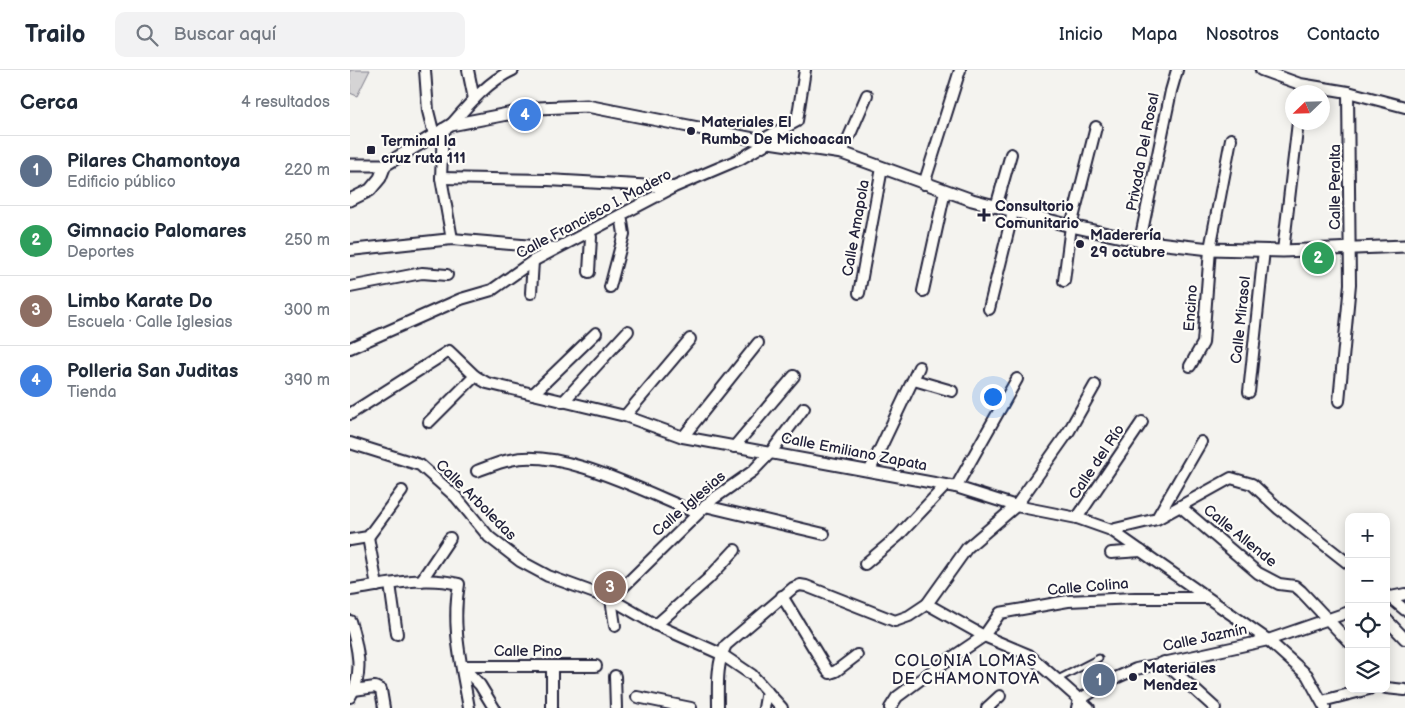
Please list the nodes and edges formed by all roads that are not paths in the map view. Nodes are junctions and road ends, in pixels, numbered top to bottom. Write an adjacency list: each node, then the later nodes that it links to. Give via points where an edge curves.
1 (425, 70): 15 (street, via 428,111)
2 (468, 70): 12 (street)
3 (513, 70): 12 (street, via 501,75)
4 (805, 70): 18 (street, Calle Francisco I. Madero, via 797,121)
5 (960, 70): 25 (street)
6 (1177, 70): 35 (street, Privada Del Rosal)
7 (1261, 70): 8 (street)
8 (1294, 85)
9 (1330, 90): 10 (street)
10 (1348, 92): 13 (street); 39 (street, Calle Peralta)
11 (867, 95): 19 (street)
12 (474, 99): 15 (street)
13 (1405, 106)
14 (1096, 127): 32 (street)
15 (443, 130): 18 (street, via 538,108 587,106); 22 (street); 24 (street)
16 (1297, 130): 42 (street)
17 (1231, 139): 38 (street, Encino)
18 (766, 141): 19 (street); 26 (street, Calle Francisco I. Madero, via 733,162)
19 (842, 153): 23 (street)
20 (1011, 154): 29 (street)
21 (350, 165): 22 (street)
22 (385, 165): 28 (street, via 370,190)
23 (882, 168): 25 (street); 51 (street, Calle Amapola)
24 (441, 178): 26 (street); 34 (street)
25 (924, 184): 27 (street)
26 (674, 187): 31 (street, Calle Francisco I. Madero)
27 (945, 191): 29 (street); 49 (street)
28 (350, 200)
29 (996, 207): 30 (street)
30 (1013, 212): 32 (street); 52 (street)
31 (621, 215): 33 (street, Calle Francisco I. Madero); 48 (street, via 624,234)
32 (1071, 226): 35 (street); 46 (street)
33 (588, 233): 37 (street, Calle Francisco I. Madero); 44 (street, via 591,237)
34 (452, 238): 37 (street); 40 (street)
35 (1140, 241): 38 (street)
36 (1405, 246): 39 (street)
37 (557, 248): 43 (street, Calle Francisco I. Madero)
38 (1210, 249): 41 (street); 58 (street, Encino, via 1203,343)
39 (1350, 249): 42 (street); 68 (street, Calle Peralta, via 1350,284)
40 (350, 250)
41 (1264, 250): 42 (street); 66 (street, Calle Mirasol)
42 (1283, 251)
43 (533, 261): 50 (street); 57 (street, Calle Francisco I. Madero, via 492,290 461,299)
44 (589, 272)
45 (447, 275): 47 (street, via 422,273)
46 (1064, 281)
47 (350, 287)
48 (610, 287)
49 (923, 291)
50 (531, 293)
51 (860, 293)
52 (989, 309)
53 (628, 330): 69 (street)
54 (596, 333): 67 (street)
55 (690, 339): 72 (street)
56 (758, 343): 75 (street)
57 (350, 348)
58 (1190, 366)
59 (918, 367): 63 (street)
60 (475, 376): 67 (street, Calle Emiliano Zapata, via 487,383); 71 (street, Calle Emiliano Zapata, via 449,351); 73 (street)
61 (794, 376): 78 (street)
62 (1018, 379): 82 (street)
63 (914, 380): 65 (street); 80 (street)
64 (1095, 385): 85 (street, via 1069,431)
65 (952, 391)
66 (1249, 392)
67 (532, 394): 69 (street, Calle Emiliano Zapata)
68 (1339, 401)
69 (563, 402): 72 (street, Calle Emiliano Zapata)
70 (804, 408): 79 (street, Calle Iglesias)
71 (350, 414)
72 (626, 416): 75 (street, Calle Emiliano Zapata)
73 (429, 422)
74 (1142, 422): 88 (street, Calle del Río)
75 (683, 437): 78 (street, Calle Emiliano Zapata)
76 (1201, 442): 89 (street)
77 (350, 443): 109 (street, Calle Arboledas, via 420,465 456,497 506,552 548,576)
78 (734, 447): 79 (street, Calle Emiliano Zapata)
79 (771, 452): 80 (street, Calle Emiliano Zapata); 84 (street, Calle Iglesias, via 753,470)
80 (870, 470): 82 (street, Calle Emiliano Zapata)
81 (477, 471): 87 (street, via 511,459 552,460 586,467)
82 (951, 486): 85 (street, Calle Emiliano Zapata); 99 (street)
83 (402, 490): 92 (street)
84 (705, 506): 87 (street, Calle Iglesias); 91 (street)
85 (1016, 506): 88 (street, Calle Emiliano Zapata); 110 (street, via 967,548)
86 (1181, 507): 89 (street); 98 (street, via 1231,478 1252,484); 114 (street, Calle Allende, via 1258,573 1301,591)
87 (697, 513): 109 (street, Calle Iglesias)
88 (1078, 518): 90 (street, Calle Emiliano Zapata)
89 (1157, 519): 90 (street)
90 (1111, 530): 96 (street, Calle Emiliano Zapata)
91 (824, 534)
92 (368, 537): 94 (street); 102 (street)
93 (450, 538): 100 (street)
94 (350, 540)
95 (735, 550): 117 (street)
96 (1141, 551): 97 (street); 107 (street, Calle Emiliano Zapata)
97 (1111, 554)
98 (1345, 561)
99 (865, 564)
100 (421, 581): 101 (street); 127 (street, via 459,584 455,626)
101 (390, 584): 102 (street); 118 (street)
102 (377, 586): 103 (street)
103 (350, 590)
104 (1405, 594): 106 (street)
105 (782, 596): 110 (street, via 800,585 895,621); 123 (street, via 734,637); 124 (street, via 826,670 830,673 836,671)
106 (1390, 596)
107 (1207, 598): 119 (street, Calle Colina, via 1059,603 1000,613); 122 (street, Calle Emiliano Zapata)
108 (1390, 598): 111 (street)
109 (611, 599): 116 (street); 117 (street, Calle Arboledas)
110 (927, 604): 119 (street)
111 (1405, 610)
112 (1345, 614): 114 (street, Calle Jazmín)
113 (350, 620): 136 (street, via 358,663)
114 (1328, 620): 120 (street, Calle Allende); 122 (street, Calle Jazmín)
115 (1390, 623): 121 (street)
116 (615, 626)
117 (656, 626): 123 (street, Calle Arboledas)
118 (397, 634)
119 (984, 636): 131 (street, via 1029,655); 150 (street, via 897,697)
120 (1345, 638)
121 (1405, 639)
122 (1268, 640): 126 (street, Calle Jazmín); 140 (street, Calle Emiliano Zapata, via 1307,674)
123 (722, 654): 134 (street, Calle Arboledas, via 752,675); 147 (street, via 718,673)
124 (858, 655)
125 (1099, 658): 131 (lane)
126 (1164, 662): 139 (street, Calle Jazmín, via 1111,680); 153 (street)
127 (462, 666): 128 (street, Calle Pino); 142 (street); 143 (street, via 480,685)
128 (552, 666): 129 (street, Calle Pino); 144 (street)
129 (596, 666)
130 (615, 676): 145 (street)
131 (1058, 679): 139 (street)
132 (1390, 688): 133 (street)
133 (1405, 690)
134 (767, 691): 148 (street); 149 (street, Calle Arboledas)
135 (1358, 693): 140 (street, Calle Emiliano Zapata)
136 (352, 694): 141 (street, via 375,687 382,690)
137 (1000, 696): 151 (street)
138 (636, 697): 146 (street)
139 (1078, 704): 152 (street)
140 (1323, 705)
141 (384, 708)
142 (470, 708)
143 (494, 708)
144 (552, 708)
145 (616, 708)
146 (691, 708)
147 (718, 708)
148 (764, 708)
149 (782, 708)
150 (890, 708)
151 (987, 708)
152 (1089, 708)
153 (1215, 708)

